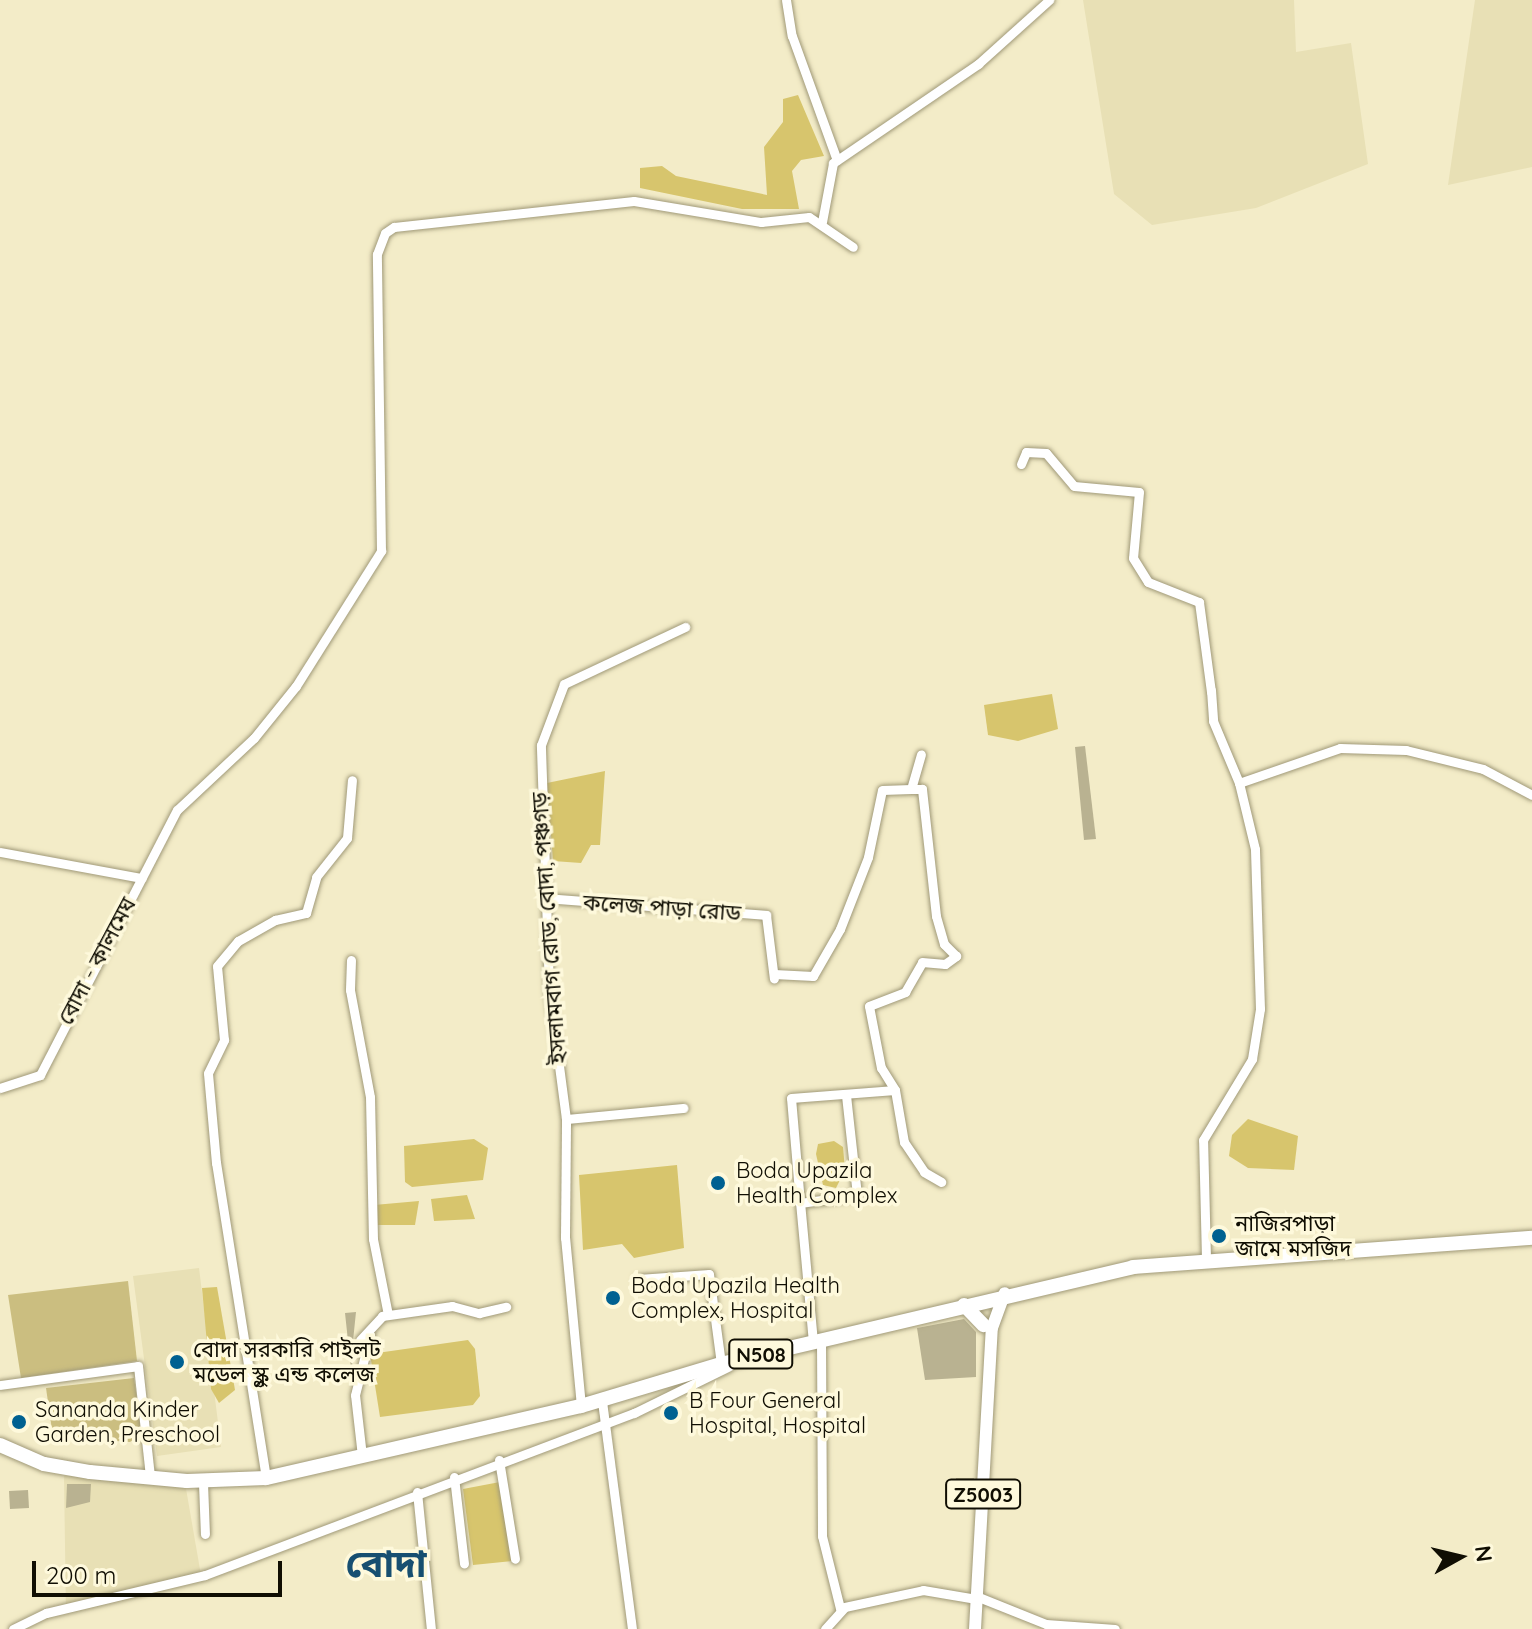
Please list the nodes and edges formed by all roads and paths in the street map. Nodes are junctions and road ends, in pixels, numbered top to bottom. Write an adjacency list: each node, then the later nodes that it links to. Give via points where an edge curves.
1 (786, 0): 3 (street, via 792,36)
2 (1049, 0): 3 (street, via 978,64)
3 (837, 160): 4 (street, via 826,179)
4 (822, 222): 5 (street); 14 (street, বোদা - কালমেঘ, via 809,217 761,222 634,201 394,227 385,233 377,254 381,551 296,686 254,738 177,810)
5 (853, 247)
6 (1021, 464): 10 (street, via 1026,452 1046,453 1074,486 1139,492 1133,558 1148,582 1199,602 1213,721)
7 (685, 627): 15 (street, ইসলামবাগ রোড, বোদা, পঞ্চগড়, via 576,676 556,697 539,762)
8 (921, 754): 11 (street)
9 (352, 780): 48 (street, via 347,838 316,877 306,913 275,920 238,941 217,966 224,1040 208,1073 216,1163)
10 (1239, 783): 12 (street, via 1340,748 1406,750 1483,769); 25 (street, via 1255,849 1260,1009 1252,1059 1203,1140)
11 (917, 789): 15 (street, কলেজ পাড়া রোড, via 882,790 868,857 840,929 813,976 774,977 766,915); 18 (street, via 936,916 944,944 956,956 945,964 922,962 905,992 869,1006 881,1068)
12 (1532, 795)
13 (0, 852): 14 (street)
14 (142, 878): 17 (street, বোদা - কালমেঘ, via 40,1075)
15 (546, 898): 21 (street, ইসলামবাগ রোড, বোদা, পঞ্চগড়, via 551,1026)
16 (351, 960): 31 (street, via 350,990 370,1097 373,1239)
17 (0, 1088)
18 (895, 1090): 22 (street, via 904,1142 924,1172); 23 (street, via 791,1098)
19 (846, 1095): 23 (street, via 857,1195)
20 (683, 1108): 21 (street)
21 (566, 1119): 41 (street, ইসলামবাগ রোড, বোদা, পঞ্চগড়, via 565,1238)
22 (941, 1182)
23 (800, 1203): 35 (street)
24 (1532, 1238): 25 (highway, N508)
25 (1206, 1259): 27 (highway, N508)
26 (638, 1279): 38 (street, via 709,1274)
27 (1005, 1293): 28 (highway, N508); 36 (main road, Z5003, via 992,1328)
28 (985, 1300): 29 (highway, N508); 33 (main road, Z5003)
29 (964, 1305): 33 (highway); 35 (highway, N508)
30 (506, 1307): 31 (street, via 479,1313 452,1306)
31 (388, 1315): 32 (street)
32 (374, 1324): 34 (street); 44 (street, via 355,1395)
33 (983, 1325): 36 (main road, Z5003)
34 (360, 1340)
35 (817, 1341): 37 (highway, N508); 55 (street, via 822,1536 834,1594)
36 (991, 1358): 54 (main road, Z5003)
37 (741, 1359): 38 (highway, N508); 42 (street)
38 (721, 1364): 40 (highway, N508)
39 (0, 1385): 46 (street, via 138,1366)
40 (602, 1401): 41 (highway, N508); 42 (street)
41 (581, 1406): 44 (highway, N508)
42 (607, 1423): 45 (street); 58 (street)
43 (0, 1445): 46 (highway, N508, via 44,1464)
44 (362, 1456): 48 (highway, N508)
45 (499, 1460): 47 (street); 52 (street)
46 (150, 1477): 48 (highway, N508)
47 (454, 1477): 50 (street); 53 (street)
48 (266, 1478)
49 (203, 1483): 51 (street)
50 (417, 1492): 56 (street, via 205,1575 46,1613); 57 (street)
51 (205, 1534)
52 (515, 1559)
53 (464, 1563)
54 (976, 1597): 55 (street, via 923,1590); 60 (main road, Z5003); 61 (street, via 1046,1624)
55 (844, 1608): 59 (street)
56 (13, 1629)
57 (431, 1629)
58 (632, 1629)
59 (825, 1629)
60 (975, 1629)
61 (1115, 1629)

